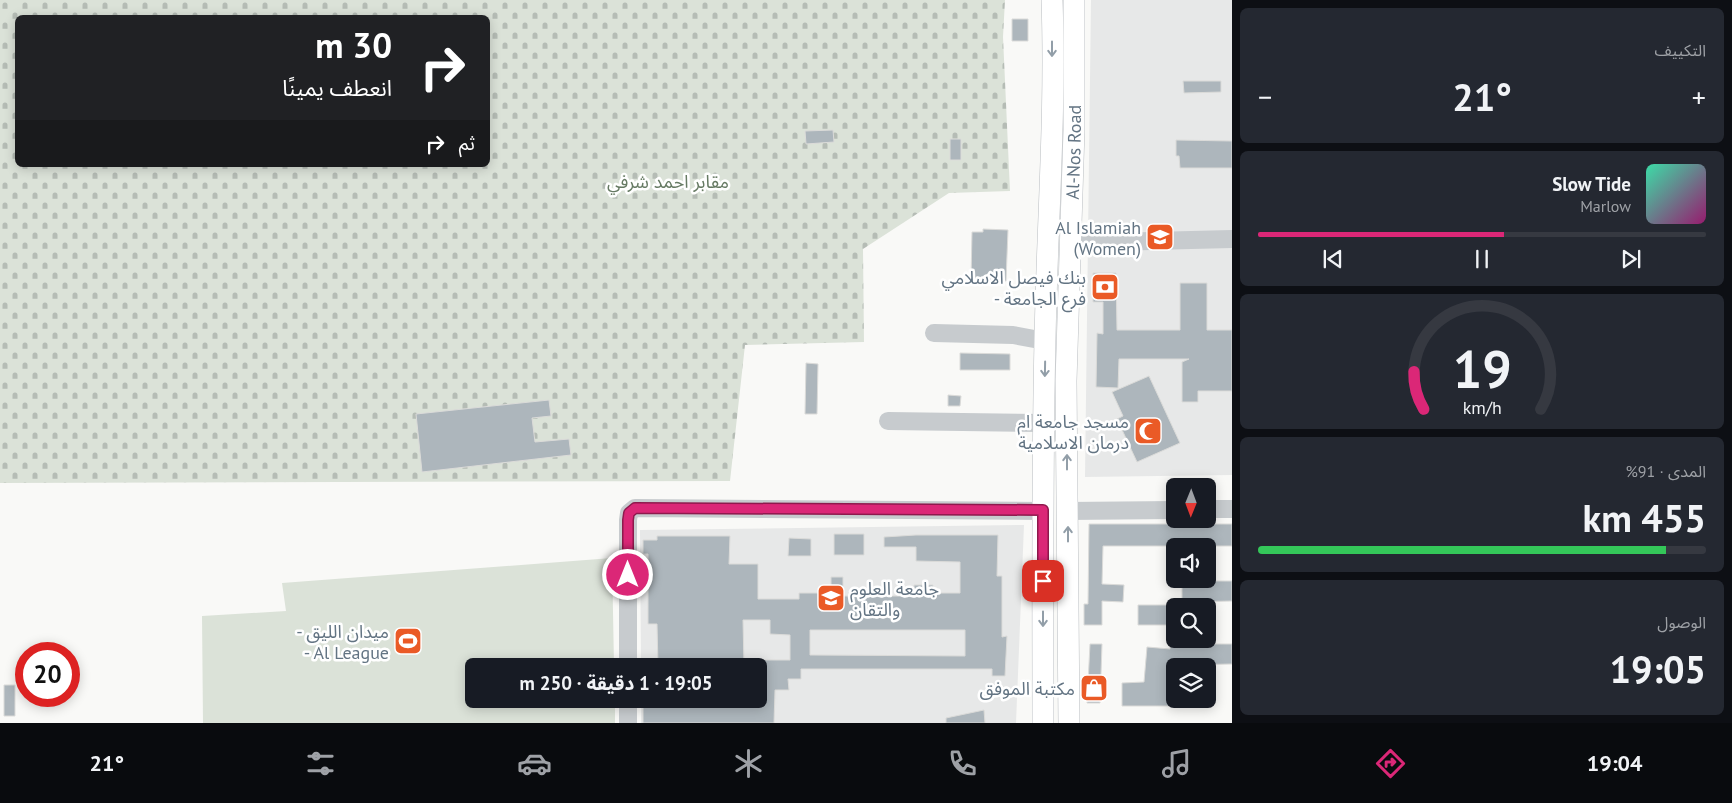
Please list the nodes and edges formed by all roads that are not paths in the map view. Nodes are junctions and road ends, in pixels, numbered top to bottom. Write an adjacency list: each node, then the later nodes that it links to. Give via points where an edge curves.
1 (1052, 0): 6 (main road, Al-Nos Road, one-way to 6, via 1052,131)
2 (1074, 0): 4 (main road, Al-Nos Road)
3 (1232, 239): 4 (street)
4 (1070, 243): 13 (main road, Al-Nos Road, one-way to 4)
5 (934, 333): 6 (street, via 1014,335)
6 (1045, 341): 8 (main road, Al-Nos Road, one-way to 8)
7 (888, 421): 8 (street)
8 (1044, 423): 11 (main road, Al-Nos Road)
9 (1216, 509): 10 (street)
10 (1232, 509)
11 (1043, 510): 14 (street, via 635,508 629,513 628,520); 17 (main road, Al-Nos Road, one-way to 17)
12 (1166, 510): 13 (street)
13 (1067, 511): 18 (main road, Al-Nos Road, one-way to 13)
14 (628, 658)
15 (628, 708): 16 (street)
16 (628, 723)
17 (1043, 723)
18 (1069, 723)

